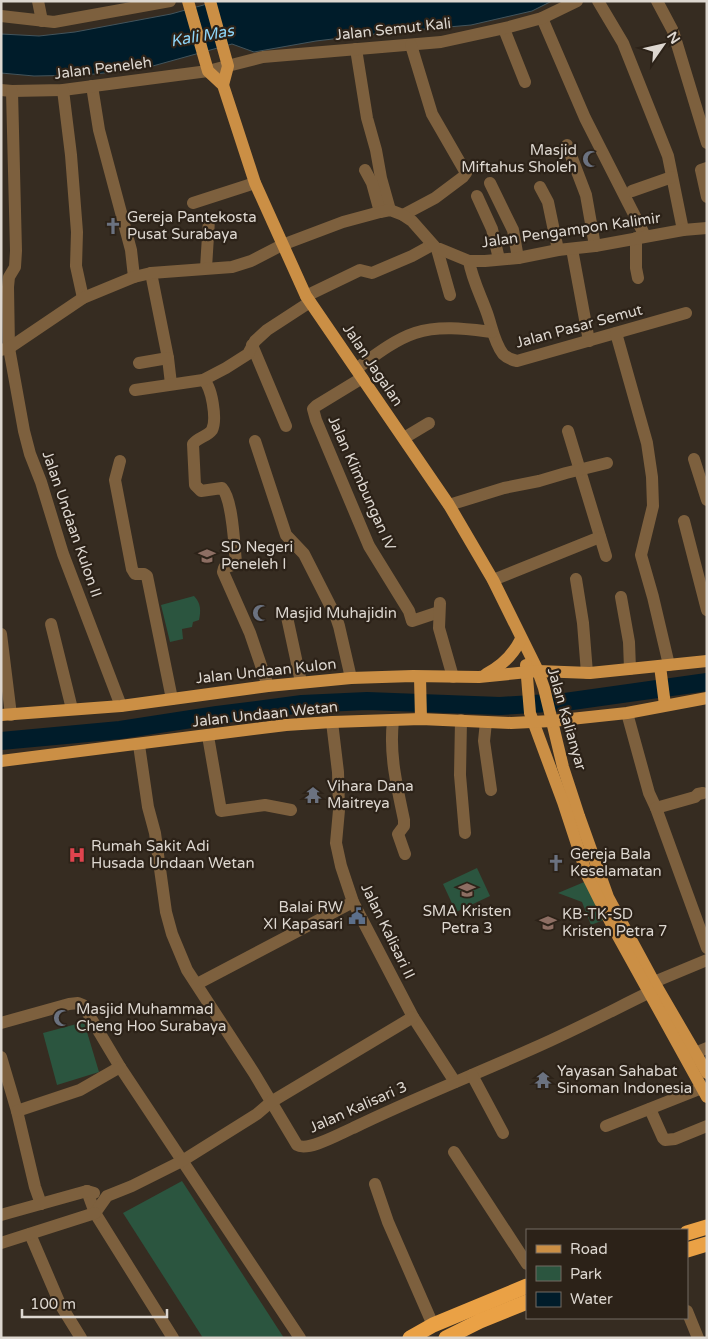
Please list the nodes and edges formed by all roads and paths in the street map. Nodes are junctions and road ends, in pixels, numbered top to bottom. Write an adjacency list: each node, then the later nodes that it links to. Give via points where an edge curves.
1 (38, 1): 11 (street)
2 (170, 1): 8 (street)
3 (210, 1): 15 (main road)
4 (577, 1): 10 (street, Jalan Semut Kali)
5 (598, 1): 26 (street, via 623,42 668,156)
6 (657, 1): 22 (street, via 673,31)
7 (188, 4): 16 (main road)
8 (123, 6): 11 (street, via 74,20)
9 (1, 16): 11 (street)
10 (542, 18): 12 (street, Jalan Semut Kali); 40 (street)
11 (42, 21)
12 (504, 28): 13 (street, Jalan Semut Kali); 17 (street)
13 (411, 45): 14 (street, Jalan Semut Kali); 35 (street, via 432,114 466,170 463,177 435,198)
14 (356, 49): 15 (street, Jalan Semut Kali); 34 (street)
15 (227, 60): 16 (street, Jalan Semut Kali); 18 (main road)
16 (208, 71): 18 (main road, Jalan Jagalan); 19 (street, Jalan Peneleh)
17 (525, 82)
18 (223, 85): 28 (main road, Jalan Jagalan)
19 (92, 86): 21 (street, Jalan Peneleh); 51 (street, via 99,130 131,250)
20 (6, 90): 21 (street, Jalan Peneleh); 61 (street, Jalan Undaan Kulon II, via 16,251 9,277)
21 (63, 90): 54 (street, via 77,232 76,266)
22 (707, 143)
23 (567, 144): 42 (street, via 586,195)
24 (707, 168): 32 (street, via 701,170)
25 (365, 170): 34 (street)
26 (672, 177): 30 (street); 38 (street)
27 (490, 183): 46 (street, via 513,230)
28 (255, 184): 33 (street); 41 (main road, Jalan Jagalan)
29 (540, 187): 45 (street, via 548,202)
30 (632, 191)
31 (477, 196): 47 (street, via 492,228)
32 (707, 197)
33 (193, 203)
34 (385, 211): 35 (street, Jalan Pengampon Kalimir); 41 (street, via 343,222)
35 (403, 215): 43 (street, Jalan Pengampon Kalimir)
36 (209, 220): 49 (street)
37 (706, 228): 38 (street, Jalan Pengampon Kalimir); 39 (street)
38 (683, 230): 40 (street, Jalan Pengampon Kalimir)
39 (707, 232)
40 (640, 237): 42 (street, Jalan Pengampon Kalimir); 52 (street)
41 (282, 245): 49 (street, via 232,267); 55 (main road, Jalan Jagalan)
42 (595, 246): 44 (street, Jalan Pengampon Kalimir)
43 (435, 247): 48 (street, Jalan Pengampon Kalimir); 53 (street); 55 (street, via 369,273 360,270)
44 (572, 248): 45 (street, Jalan Pengampon Kalimir); 59 (street)
45 (558, 250): 46 (street, Jalan Pengampon Kalimir)
46 (518, 258): 47 (street, Jalan Pengampon Kalimir)
47 (498, 259): 48 (street, Jalan Pengampon Kalimir)
48 (469, 261): 57 (street)
49 (206, 268): 50 (street)
50 (151, 273): 51 (street); 62 (street)
51 (134, 277): 54 (street)
52 (638, 278)
53 (450, 295)
54 (83, 298): 61 (street)
55 (308, 299): 60 (street); 64 (main road, Jalan Jagalan)
56 (686, 314): 58 (street, Jalan Pasar Semut)
57 (492, 332): 59 (street, Jalan Pasar Semut, via 504,354 517,361); 64 (street, Jalan Pasar Semut, via 436,328 414,333 390,345)
58 (616, 333): 59 (street, Jalan Pasar Semut); 92 (street, via 649,451 653,506 641,555 653,597)
59 (589, 341)
60 (252, 345): 65 (street, via 248,354); 69 (street)
61 (5, 349): 105 (street, Jalan Undaan Kulon II, via 30,454 63,554)
62 (168, 358): 63 (street); 66 (street)
63 (140, 363)
64 (359, 373): 71 (main road, Jalan Jagalan); 96 (street, Jalan Klimbungan IV, via 316,406 314,414 369,546 412,621 440,608 439,628)
65 (203, 380): 66 (street); 101 (street, via 209,386 214,414 211,430 193,444 195,486 201,491 222,488 225,492 233,526 236,563 224,568 223,572 250,633)
66 (171, 384): 67 (street)
67 (135, 390)
68 (429, 423): 71 (street)
69 (286, 426)
70 (568, 432): 76 (street)
71 (404, 438): 78 (main road, Jalan Jagalan)
72 (255, 441): 98 (street, via 288,539 304,554 336,616)
73 (694, 459): 77 (street)
74 (120, 461): 103 (street, via 115,480 132,569 135,574 147,576)
75 (607, 463): 76 (street)
76 (580, 469): 78 (street); 80 (street)
77 (707, 500)
78 (449, 505): 83 (main road, Jalan Jagalan)
79 (684, 522): 85 (street)
80 (600, 538): 81 (street); 83 (street)
81 (606, 556)
82 (576, 579): 95 (street)
83 (493, 580): 89 (main road, Jalan Jagalan)
84 (621, 597): 91 (street)
85 (707, 610)
86 (287, 618): 100 (street)
87 (51, 624): 106 (street)
88 (1, 634): 109 (street, Jalan Undaan Kulon)
89 (524, 645): 93 (main road, Jalan Kalianyar); 94 (main road, Jalan Kalianyar); 97 (main road, via 503,664)
90 (707, 661): 92 (main road, Jalan Undaan Kulon)
91 (630, 669): 92 (main road, Jalan Undaan Kulon); 95 (main road, Jalan Undaan Kulon)
92 (664, 669): 104 (main road)
93 (538, 671): 94 (main road, Jalan Undaan Kulon); 95 (main road, Jalan Undaan Kulon); 110 (main road, Jalan Kalianyar)
94 (525, 672): 97 (main road, Jalan Undaan Kulon); 111 (main road, Jalan Kalianyar)
95 (587, 673)
96 (453, 677): 97 (main road, Jalan Undaan Kulon); 99 (main road, Jalan Undaan Kulon)
97 (479, 677)
98 (351, 678): 99 (main road, Jalan Undaan Kulon); 100 (main road, Jalan Undaan Kulon)
99 (421, 680): 108 (main road)
100 (301, 682): 101 (main road, Jalan Undaan Kulon)
101 (268, 686): 103 (main road, Jalan Undaan Kulon)
102 (707, 698): 104 (main road, Jalan Undaan Wetan)
103 (172, 699): 105 (main road, Jalan Undaan Kulon)
104 (664, 700): 107 (main road, Jalan Undaan Wetan)
105 (121, 706): 106 (main road, Jalan Undaan Kulon)
106 (72, 710): 109 (main road, Jalan Undaan Kulon)
107 (627, 712): 110 (main road, Jalan Undaan Wetan); 121 (street)
108 (421, 714): 112 (main road, Jalan Undaan Wetan); 113 (main road, Jalan Undaan Wetan)
109 (6, 715)
110 (550, 716): 111 (main road, Jalan Undaan Wetan); 125 (main road, Jalan Kalianyar)
111 (531, 717): 115 (main road, Jalan Undaan Wetan, via 511,723); 125 (main road, Jalan Kalianyar)
112 (461, 720): 115 (main road, Jalan Undaan Wetan); 123 (street)
113 (393, 721): 114 (main road, Jalan Undaan Wetan); 124 (street, via 392,759 404,820 398,834)
114 (332, 722): 116 (main road, Jalan Undaan Wetan); 126 (street, Jalan Kalisari II, via 338,772 336,843)
115 (486, 722): 119 (street, via 484,741)
116 (208, 736): 117 (main road, Jalan Undaan Wetan); 122 (street, via 221,811 265,805)
117 (139, 745): 118 (main road, Jalan Undaan Wetan); 131 (street, Jalan Kalisari 3, via 170,926 181,958)
118 (1, 761)
119 (491, 790)
120 (703, 793): 121 (street)
121 (656, 808): 127 (street)
122 (291, 810)
123 (464, 833)
124 (405, 854)
125 (593, 874): 132 (main road, Jalan Kalianyar, via 613,927)
126 (353, 902): 131 (street); 133 (street, Jalan Kalisari II)
127 (701, 914): 128 (street)
128 (707, 948)
129 (707, 960): 132 (street, Jalan Kalisari 3)
130 (379, 966): 133 (street, via 391,992)
131 (197, 984): 143 (street, Jalan Kalisari 3)
132 (652, 987): 136 (main road, Jalan Kalianyar); 140 (street, Jalan Kalisari 3, via 535,1048); 142 (main road, Jalan Kalianyar)
133 (398, 988): 134 (street, Jalan Kalisari II)
134 (413, 1017): 141 (street, Jalan Kalisari II); 143 (street)
135 (1, 1023): 138 (street, via 78,1003 86,1009)
136 (701, 1051): 139 (main road, Jalan Kalianyar)
137 (1, 1057): 145 (street)
138 (120, 1067): 145 (street, via 80,1090); 150 (street)
139 (707, 1073)
140 (472, 1075): 141 (street, Jalan Kalisari 3); 148 (street)
141 (455, 1082): 143 (street, Jalan Kalisari 3, via 306,1147 297,1145)
142 (704, 1092): 144 (street)
143 (271, 1102): 150 (street)
144 (650, 1109): 146 (street); 147 (street, via 665,1140)
145 (17, 1111): 154 (street, via 34,1187)
146 (606, 1126)
147 (707, 1126)
148 (503, 1133)
149 (454, 1152): 163 (street)
150 (182, 1161): 153 (street); 171 (street)
151 (375, 1184): 167 (street)
152 (87, 1191): 153 (street); 154 (street); 155 (street)
153 (107, 1196): 155 (street)
154 (41, 1204): 156 (street)
155 (94, 1213): 159 (street); 170 (street)
156 (1, 1215)
157 (707, 1227): 158 (highway)
158 (688, 1233)
159 (30, 1234): 160 (street); 169 (street, via 60,1304)
160 (1, 1243)
161 (707, 1244): 162 (highway)
162 (688, 1250)
163 (526, 1262)
164 (526, 1286): 167 (highway)
165 (526, 1302): 168 (highway, via 480,1320)
166 (688, 1313): 173 (street)
167 (433, 1325): 172 (highway)
168 (454, 1336)
169 (81, 1338)
170 (173, 1338)
171 (300, 1338)
172 (410, 1338)
173 (698, 1338)

